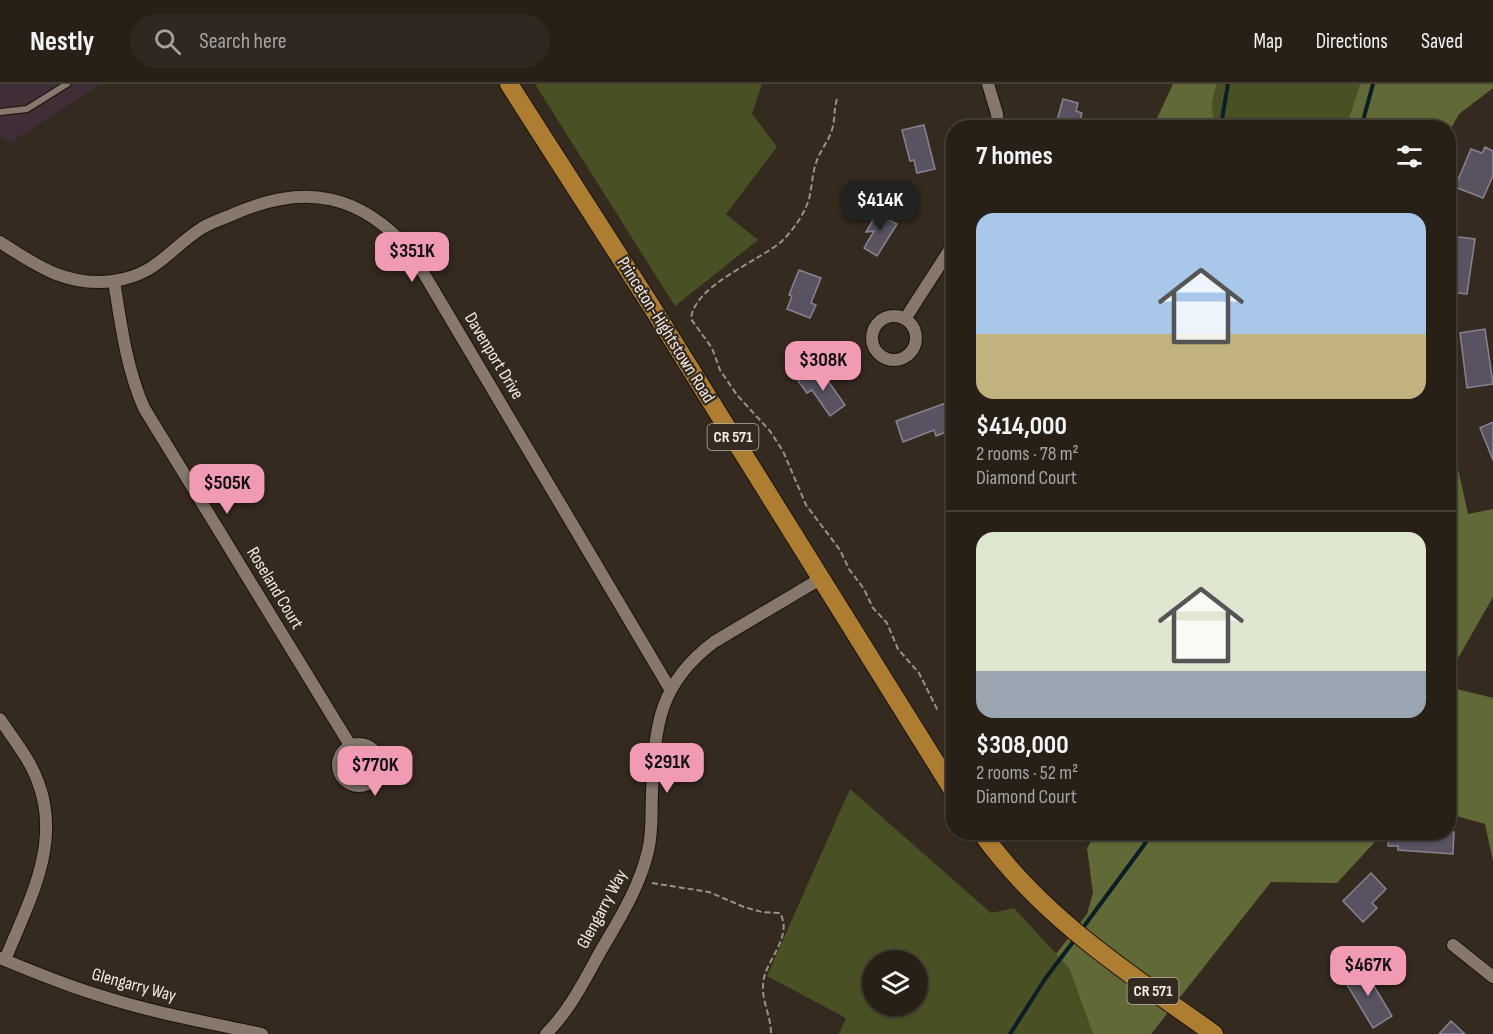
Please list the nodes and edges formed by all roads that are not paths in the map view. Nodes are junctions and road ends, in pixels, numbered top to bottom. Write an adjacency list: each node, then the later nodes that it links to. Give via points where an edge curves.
1 (67, 84): 4 (lane, via 27,109)
2 (509, 84): 10 (main road, Princeton-Hightstown Road / CR 571)
3 (988, 84): 5 (street)
4 (0, 112)
5 (997, 120)
6 (0, 242): 8 (street, Davenport Drive, via 57,275 76,281)
7 (946, 255): 9 (street)
8 (114, 281): 11 (street, Davenport Drive, via 149,269 204,227 277,199 319,197 359,209 378,220 411,252); 13 (street, Roseland Court, via 128,363 144,408)
9 (905, 319)
10 (820, 579): 11 (street, Glengarry Way, via 714,642 683,670); 14 (main road, Princeton-Hightstown Road / CR 571)
11 (670, 689): 20 (street, Glengarry Way, via 657,727 652,825 642,874 567,1011)
12 (0, 719): 17 (street, via 38,782 47,826 41,870)
13 (350, 745)
14 (946, 779)
15 (987, 840): 21 (main road, CR 571, via 1013,873 1073,931)
16 (1453, 945): 18 (street)
17 (3, 959): 19 (street, Glengarry Way, via 117,1001)
18 (1493, 977)
19 (262, 1034)
20 (546, 1034)
21 (1214, 1034)

